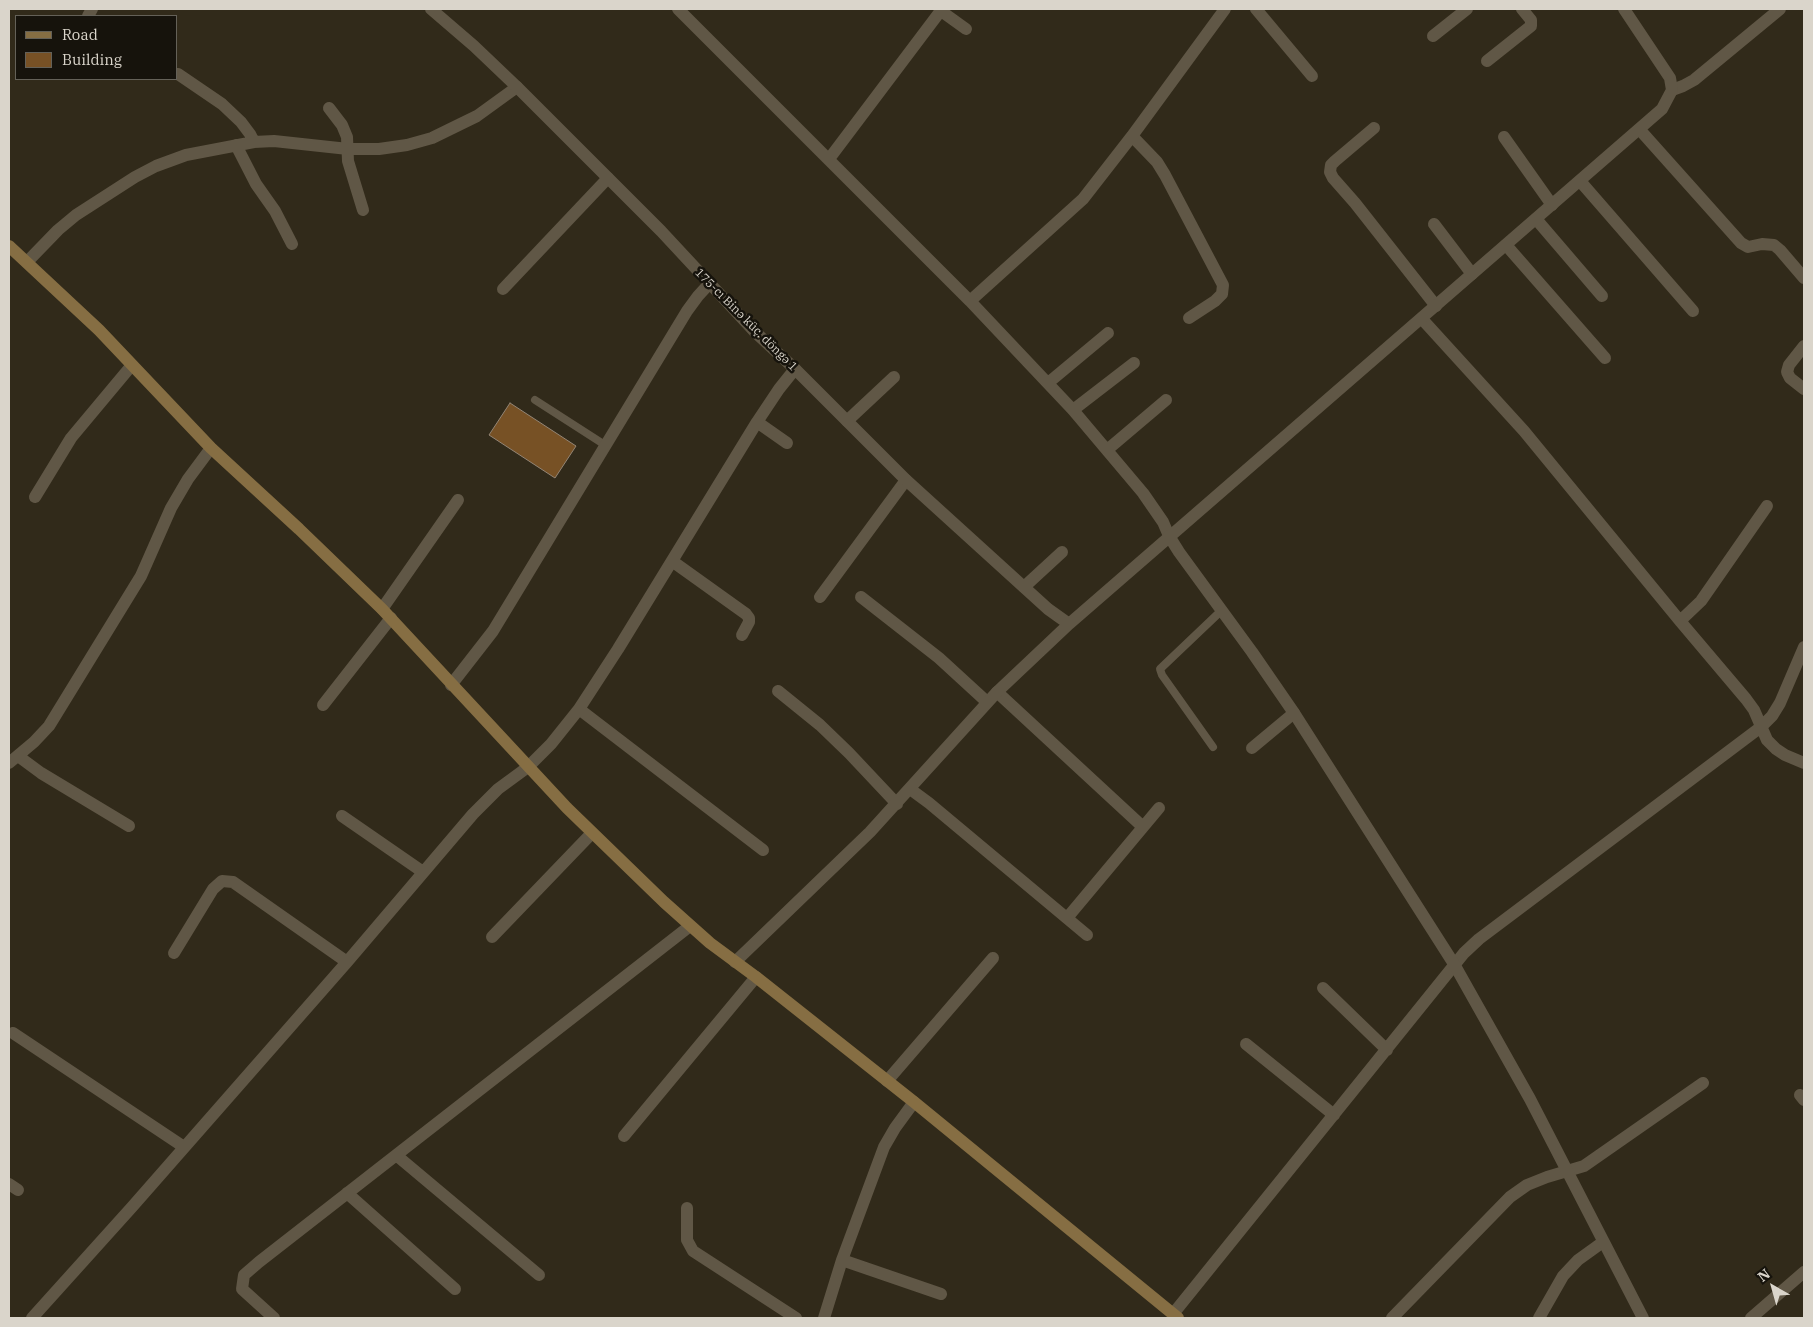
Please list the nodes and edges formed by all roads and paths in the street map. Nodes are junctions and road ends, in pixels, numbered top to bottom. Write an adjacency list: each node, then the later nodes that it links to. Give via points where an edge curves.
1 (430, 9): 15 (street, 175-cı Binə küç. döngə 1)
2 (678, 9): 25 (street)
3 (1256, 9): 14 (street)
4 (1467, 9): 11 (street)
5 (1522, 9): 12 (street, via 1532,20 1531,26)
6 (1624, 9): 16 (street, via 1666,70)
7 (1780, 9): 16 (street, via 1694,80)
8 (941, 10): 10 (street); 25 (street)
9 (1221, 10): 20 (street)
10 (966, 29)
11 (1433, 36)
12 (1487, 61)
13 (178, 74): 22 (street, via 222,104 241,122)
14 (1312, 76)
15 (517, 87): 24 (street, via 477,116 432,138 379,149); 26 (street, 175-cı Binə küç. döngə 1)
16 (1672, 90): 19 (street, via 1662,109)
17 (329, 108): 24 (street, via 342,125)
18 (1374, 128): 42 (street, via 1335,161 1330,172)
19 (1640, 130): 27 (street); 37 (street, via 1740,243 1748,247 1774,245)
20 (1132, 136): 41 (street, via 1083,199); 44 (street, via 1165,174 1223,285 1222,294 1216,301)
21 (1504, 137): 28 (street)
22 (254, 142): 23 (street); 24 (street)
23 (236, 145): 32 (street); 35 (street, via 186,155 135,177 76,215)
24 (348, 149): 29 (street, via 352,178)
25 (829, 160): 41 (street)
26 (608, 178): 38 (street, 175-cı Binə küç. döngə 1); 39 (street)
27 (1580, 181): 28 (street); 43 (street)
28 (1552, 205): 30 (street)
29 (363, 210)
30 (1536, 219): 33 (street); 40 (street)
31 (1434, 224): 36 (street)
32 (292, 244)
33 (1506, 245): 36 (street); 48 (street)
34 (9, 246): 35 (main road)
35 (27, 262): 50 (main road)
36 (1472, 274): 42 (street)
37 (1804, 278)
38 (709, 284): 51 (street, 175-cı Binə küç. döngə 1); 61 (street, via 687,311)
39 (503, 289)
40 (1602, 296)
41 (970, 301): 53 (street)
42 (1436, 306): 45 (street)
43 (1693, 312)
44 (1189, 318)
45 (1422, 319): 68 (street); 77 (street, via 1524,431)
46 (1108, 333): 53 (street)
47 (1804, 346): 54 (street, via 1787,372)
48 (1605, 358)
49 (1134, 363): 57 (street)
50 (132, 365): 62 (main road); 65 (street, via 71,438)
51 (795, 369): 58 (street, 175-cı Binə küç. döngə 1); 59 (street)
52 (894, 377): 58 (street)
53 (1048, 383): 57 (street)
54 (1804, 390)
55 (535, 400): 61 (lane)
56 (1166, 400): 63 (street)
57 (1073, 410): 63 (street)
58 (847, 421): 64 (street, 175-cı Binə küç. döngə 1)
59 (757, 422): 60 (street); 70 (street)
60 (787, 443)
61 (605, 446): 81 (street, via 492,631)
62 (211, 448): 74 (main road); 91 (street, via 171,508 140,576 49,726)
63 (1107, 450): 68 (street, via 1143,493)
64 (906, 480): 71 (street, 175-cı Binə küç. döngə 1); 72 (street)
65 (35, 497)
66 (458, 500): 74 (street)
67 (1767, 506): 77 (street, via 1701,601)
68 (1169, 536): 75 (street); 78 (street)
69 (1062, 552): 71 (street)
70 (672, 561): 79 (street, via 746,614 750,622); 86 (street)
71 (1024, 587): 78 (street, 175-cı Binə küç. döngə 1)
72 (820, 597)
73 (860, 597): 84 (street, via 933,652)
74 (382, 609): 76 (main road)
75 (1222, 610): 87 (street); 89 (lane, via 1160,669)
76 (391, 618): 81 (main road); 85 (street)
77 (1680, 622): 88 (street, via 1746,699)
78 (1069, 624): 83 (street)
79 (742, 635)
80 (1804, 647): 88 (street, via 1780,702)
81 (451, 684): 93 (main road)
82 (778, 691): 95 (street, via 820,724)
83 (997, 692): 84 (street); 99 (street)
84 (987, 702): 94 (street)
85 (323, 705)
86 (579, 708): 93 (street); 101 (street)
87 (1294, 713): 90 (street); 111 (street)
88 (1762, 727): 92 (street, via 1776,750); 111 (street, via 1478,939)
89 (1213, 747)
90 (1252, 748)
91 (13, 759): 98 (street)
92 (1804, 763)
93 (528, 767): 100 (main road); 102 (street, via 498,789 473,814)
94 (910, 789): 95 (street); 103 (street)
95 (896, 804): 110 (street)
96 (1159, 808): 99 (street)
97 (342, 816): 102 (street)
98 (129, 826)
99 (1143, 827): 103 (street)
100 (592, 834): 104 (main road); 106 (street)
101 (763, 850)
102 (424, 872): 109 (street)
103 (1067, 918): 105 (street)
104 (690, 926): 110 (main road); 123 (street)
105 (1087, 935)
106 (492, 938)
107 (174, 953): 109 (street, via 213,889 222,881 233,882)
108 (993, 958): 117 (street)
109 (347, 962): 122 (street)
110 (736, 962): 112 (main road)
111 (1454, 964): 116 (street); 124 (street)
112 (756, 977): 117 (main road); 121 (street)
113 (1323, 988): 116 (street)
114 (13, 1033): 122 (street)
115 (1246, 1044): 120 (street)
116 (1387, 1050): 120 (street)
117 (887, 1081): 119 (main road)
118 (1703, 1083): 124 (street, via 1598,1157)
119 (914, 1102): 128 (street, via 884,1147); 133 (main road)
120 (1334, 1115): 133 (street)
121 (624, 1136)
122 (184, 1147): 134 (street)
123 (396, 1155): 125 (street); 130 (street)
124 (1568, 1172): 127 (street); 138 (street, via 1527,1185 1510,1197)
125 (347, 1194): 131 (street); 135 (street, via 244,1275 242,1289)
126 (688, 1208): 136 (street, via 687,1240 693,1250)
127 (1603, 1242): 139 (street, via 1578,1260 1564,1276); 140 (street)
128 (842, 1260): 132 (street); 137 (street)
129 (1804, 1272): 141 (street)
130 (539, 1275)
131 (455, 1289)
132 (942, 1294)
133 (1175, 1316)
134 (32, 1318)
135 (274, 1318)
136 (796, 1318)
137 (824, 1318)
138 (1392, 1318)
139 (1540, 1318)
140 (1643, 1318)
141 (1751, 1318)

